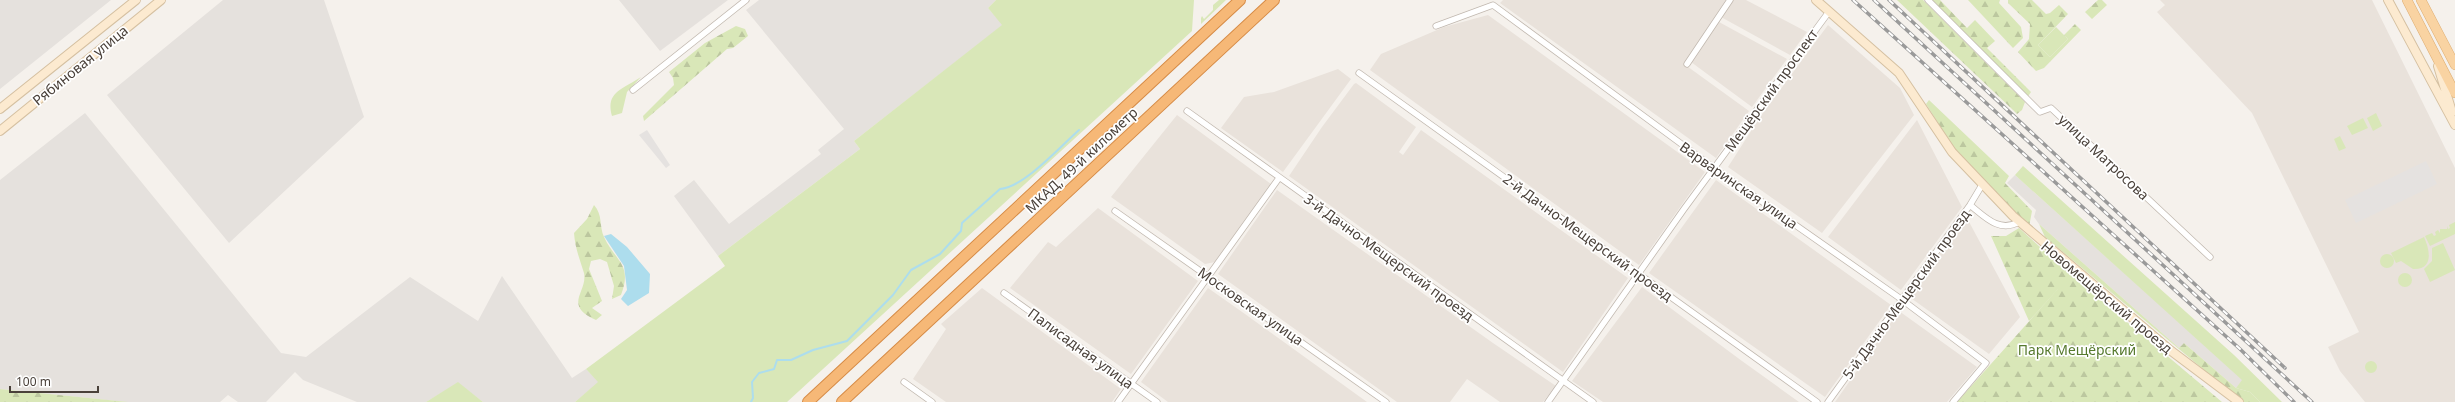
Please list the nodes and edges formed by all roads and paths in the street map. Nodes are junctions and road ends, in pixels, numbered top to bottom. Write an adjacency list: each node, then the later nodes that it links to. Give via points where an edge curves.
1 (136, 0): 20 (street, Рябиновая улица)
2 (160, 0): 23 (street, Рябиновая улица)
3 (746, 0): 18 (street)
4 (1240, 0): 38 (highway, МКАД, 49-й километр)
5 (1274, 0): 39 (highway, МКАД, 49-й километр)
6 (1730, 0): 15 (street)
7 (1816, 0): 12 (street, Новомещёрский проезд)
8 (1928, 0): 30 (street, улица Матросова, via 2040,112 2051,108)
9 (2388, 0): 22 (street)
10 (2407, 0): 14 (main road)
11 (2422, 0): 16 (main road)
12 (1828, 13): 24 (street, Мещёрский проспект); 26 (street, Новомещёрский проезд, via 1899,74 1941,138)
13 (1436, 26): 24 (street, Варваринская улица, via 1493,5)
14 (2433, 50): 19 (main road); 22 (street)
15 (1687, 64)
16 (2455, 65)
17 (1359, 73): 31 (street, 2-й Дачно-Мещерский проезд)
18 (633, 90)
19 (2455, 93)
20 (0, 109)
21 (1187, 111): 25 (street, 3-й Дачно-Мещерский проезд)
22 (2455, 123)
23 (0, 130)
24 (1714, 168): 31 (street, Мещёрский проспект); 34 (street, Варваринская улица)
25 (1279, 178): 32 (street); 35 (street, 3-й Дачно-Мещерский проезд)
26 (1982, 185): 27 (street, 5-й Дачно-Мещерский проезд); 29 (street, Новомещёрский проезд)
27 (1970, 205): 29 (street, via 1999,226 2006,227); 34 (street, 5-й Дачно-Мещерский проезд)
28 (1115, 211): 32 (street, Московская улица)
29 (2019, 222): 49 (street, Новомещёрский проезд, via 2170,350)
30 (2210, 257)
31 (1638, 274): 35 (street, Мещёрский проспект); 46 (street, 2-й Дачно-Мещерский проезд)
32 (1208, 276): 37 (street); 43 (street, Московская улица)
33 (1004, 293): 37 (street, Палисадная улица)
34 (1901, 299): 47 (street, 5-й Дачно-Мещерский проезд); 48 (street, Варваринская улица, via 1986,363)
35 (1564, 381): 44 (street, Мещёрский проспект); 45 (street, 3-й Дачно-Мещерский проезд)
36 (904, 382): 40 (street)
37 (1131, 384): 41 (street); 42 (street, Палисадная улица)
38 (808, 402)
39 (842, 402)
40 (932, 402)
41 (1118, 402)
42 (1157, 402)
43 (1386, 402)
44 (1548, 402)
45 (1593, 402)
46 (1817, 402)
47 (1828, 402)
48 (1953, 402)
49 (2238, 402)

